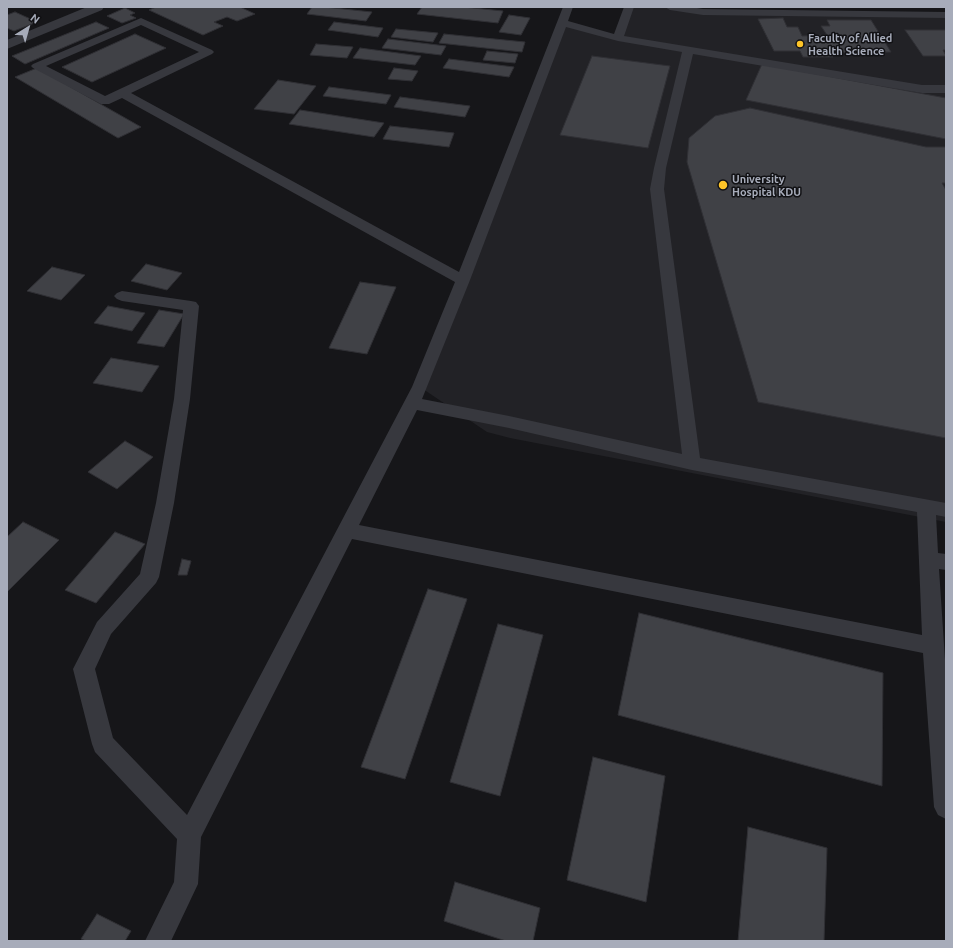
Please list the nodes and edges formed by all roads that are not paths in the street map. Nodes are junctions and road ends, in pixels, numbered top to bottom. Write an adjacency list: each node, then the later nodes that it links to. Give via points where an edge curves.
1 (98, 7): 8 (street)
2 (629, 7): 7 (lane)
3 (670, 7): 4 (lane, via 703,12)
4 (913, 11): 6 (lane)
5 (565, 15): 7 (lane); 12 (lane)
6 (946, 15)
7 (618, 38): 9 (lane)
8 (7, 44)
9 (688, 50): 10 (lane, via 922,89); 15 (lane, via 657,189)
10 (946, 89)
11 (122, 93): 11 (lane, via 105,101 38,66 141,21 208,52); 12 (lane)
12 (463, 280): 14 (lane)
13 (122, 296): 21 (lane, via 191,306 183,391 165,503 149,577 104,628 84,669 103,744)
14 (412, 403): 15 (lane); 17 (lane)
15 (692, 463): 16 (lane)
16 (936, 509): 18 (lane)
17 (347, 530): 19 (lane); 21 (lane)
18 (937, 561): 19 (lane)
19 (933, 646): 20 (lane)
20 (946, 807)
21 (189, 835): 22 (lane, via 186,884)
22 (158, 941)

